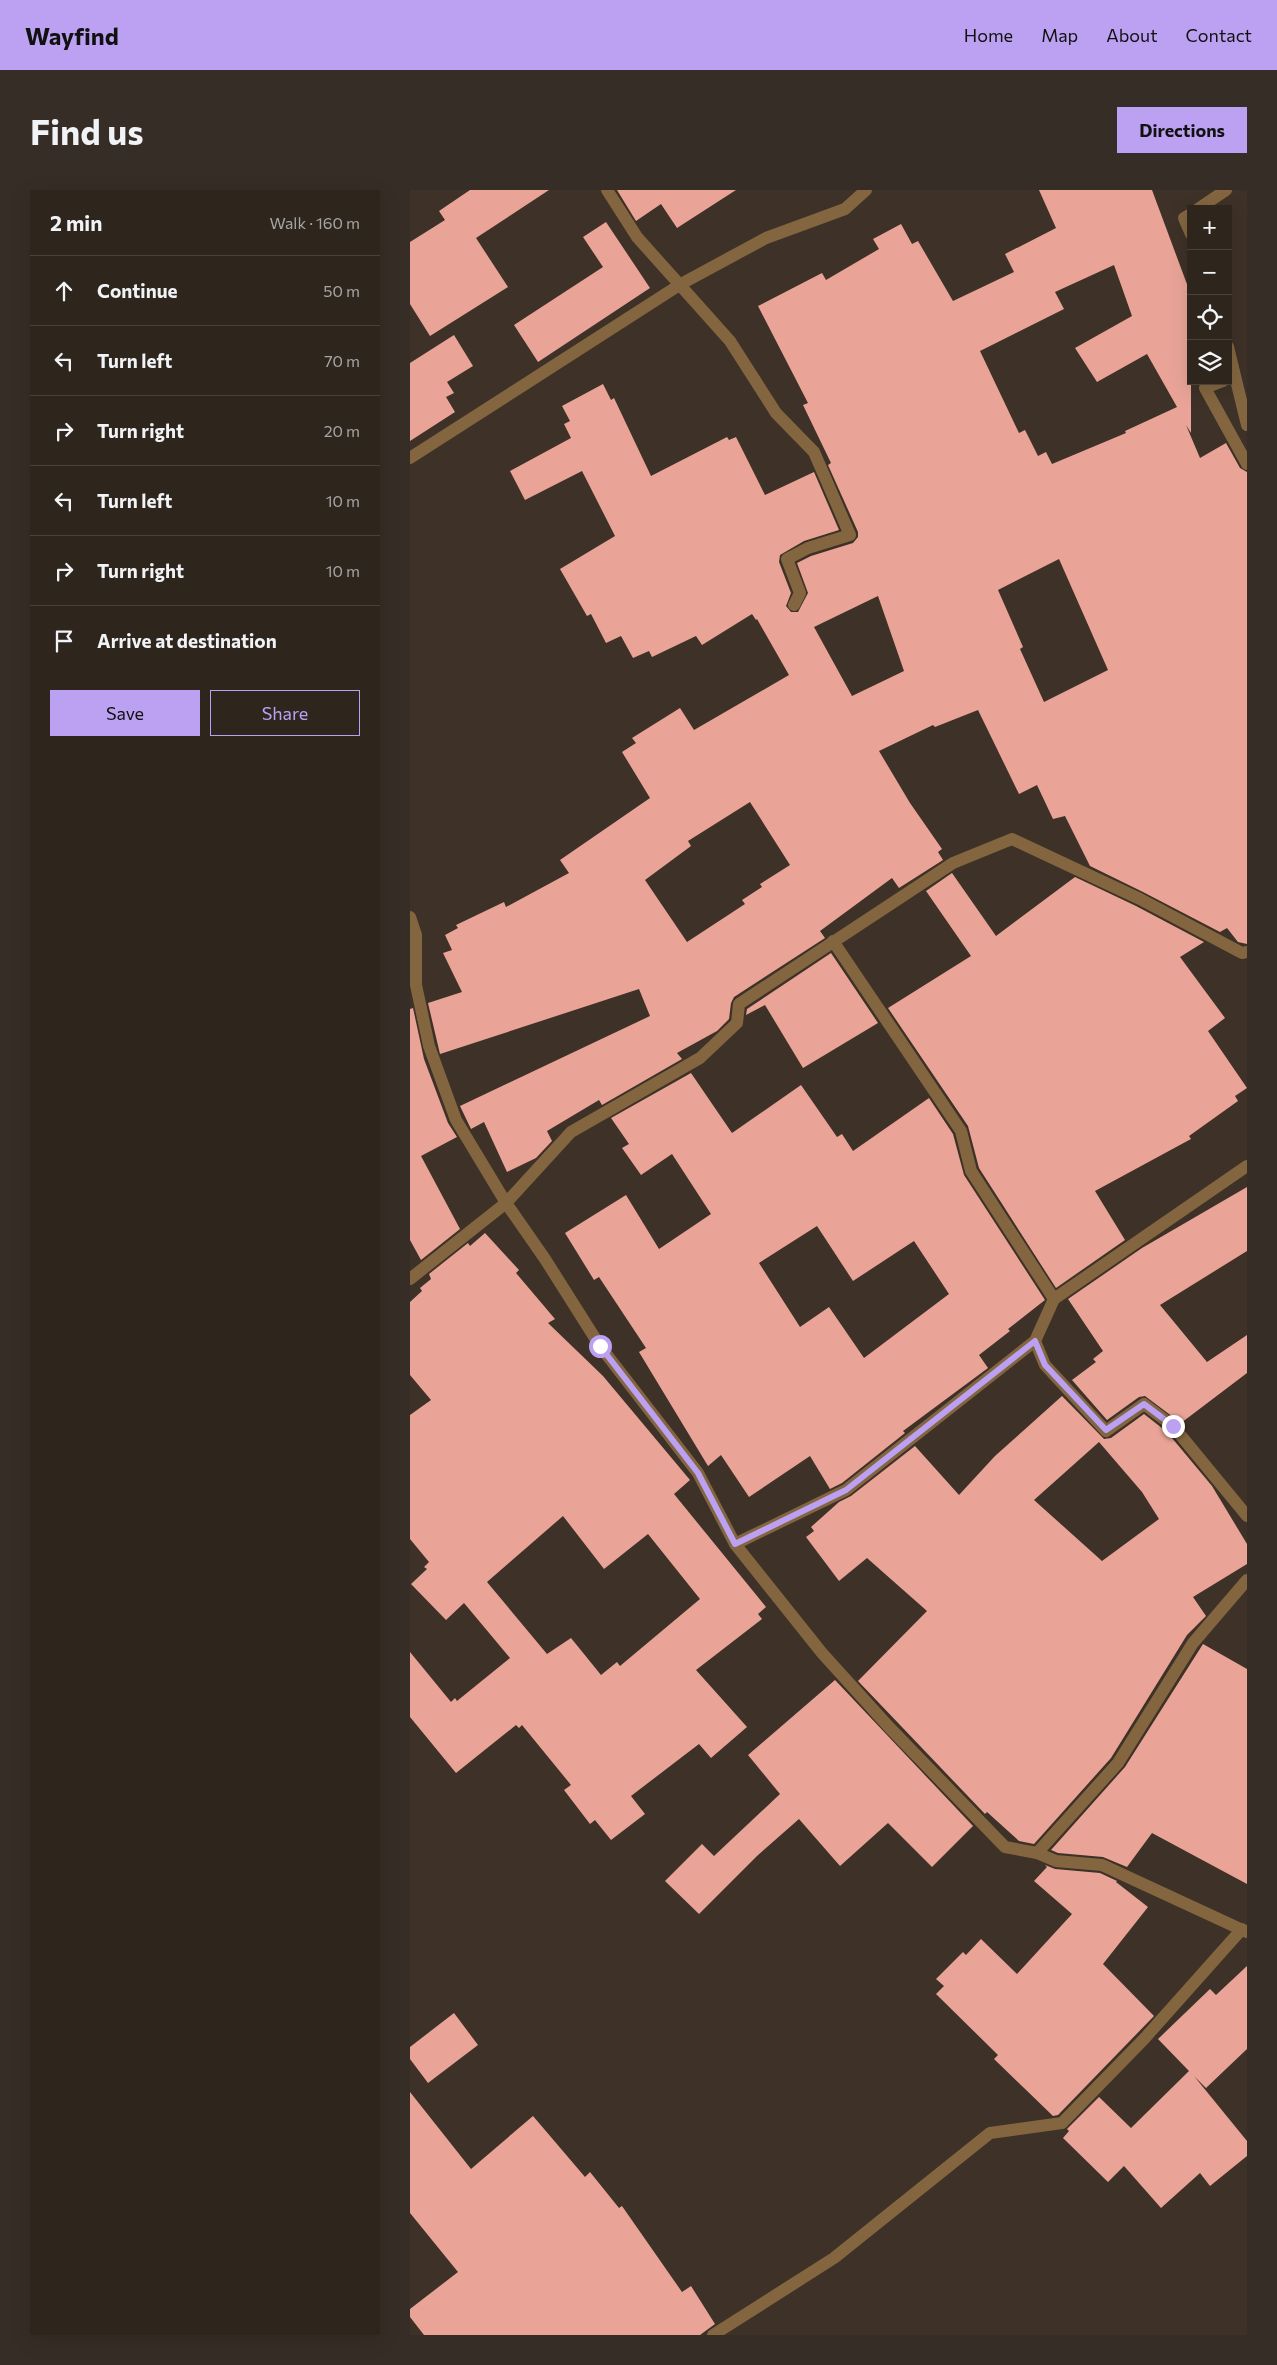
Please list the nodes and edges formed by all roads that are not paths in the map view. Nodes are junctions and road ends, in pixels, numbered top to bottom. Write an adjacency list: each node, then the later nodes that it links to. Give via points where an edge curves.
1 (607, 190): 5 (street, via 637,237)
2 (866, 190): 5 (street, via 845,210 766,238)
3 (1226, 190): 4 (street)
4 (1204, 205)
5 (681, 284): 9 (street); 11 (street, via 730,341 776,413 814,452 850,535 808,548 787,559 800,593)
6 (1232, 364): 8 (street)
7 (1213, 385): 10 (street, via 1205,388)
8 (1247, 426)
9 (410, 458)
10 (1247, 464)
11 (794, 605)
12 (410, 917): 16 (street, via 416,935 416,985 429,1046 456,1120)
13 (833, 941): 14 (street, via 953,863 1012,839 1140,899 1242,953); 16 (street, via 739,1004 737,1024 700,1058 571,1132); 18 (street, via 961,1131 971,1171)
14 (1247, 952)
15 (1247, 1166): 18 (street)
16 (506, 1204): 17 (street); 21 (street, via 600,1346 698,1473)
17 (410, 1279)
18 (1054, 1299): 19 (street)
19 (1035, 1341): 20 (street, via 1045,1365 1106,1430 1144,1404 1173,1426); 21 (street, via 846,1490)
20 (1247, 1516)
21 (735, 1544): 23 (street, via 822,1653 1005,1847)
22 (1247, 1580): 23 (street, via 1193,1643 1118,1763)
23 (1037, 1852): 24 (street, via 1056,1861 1102,1865)
24 (1245, 1930): 25 (street, via 1062,2123 990,2133 834,2258)
25 (713, 2335)

